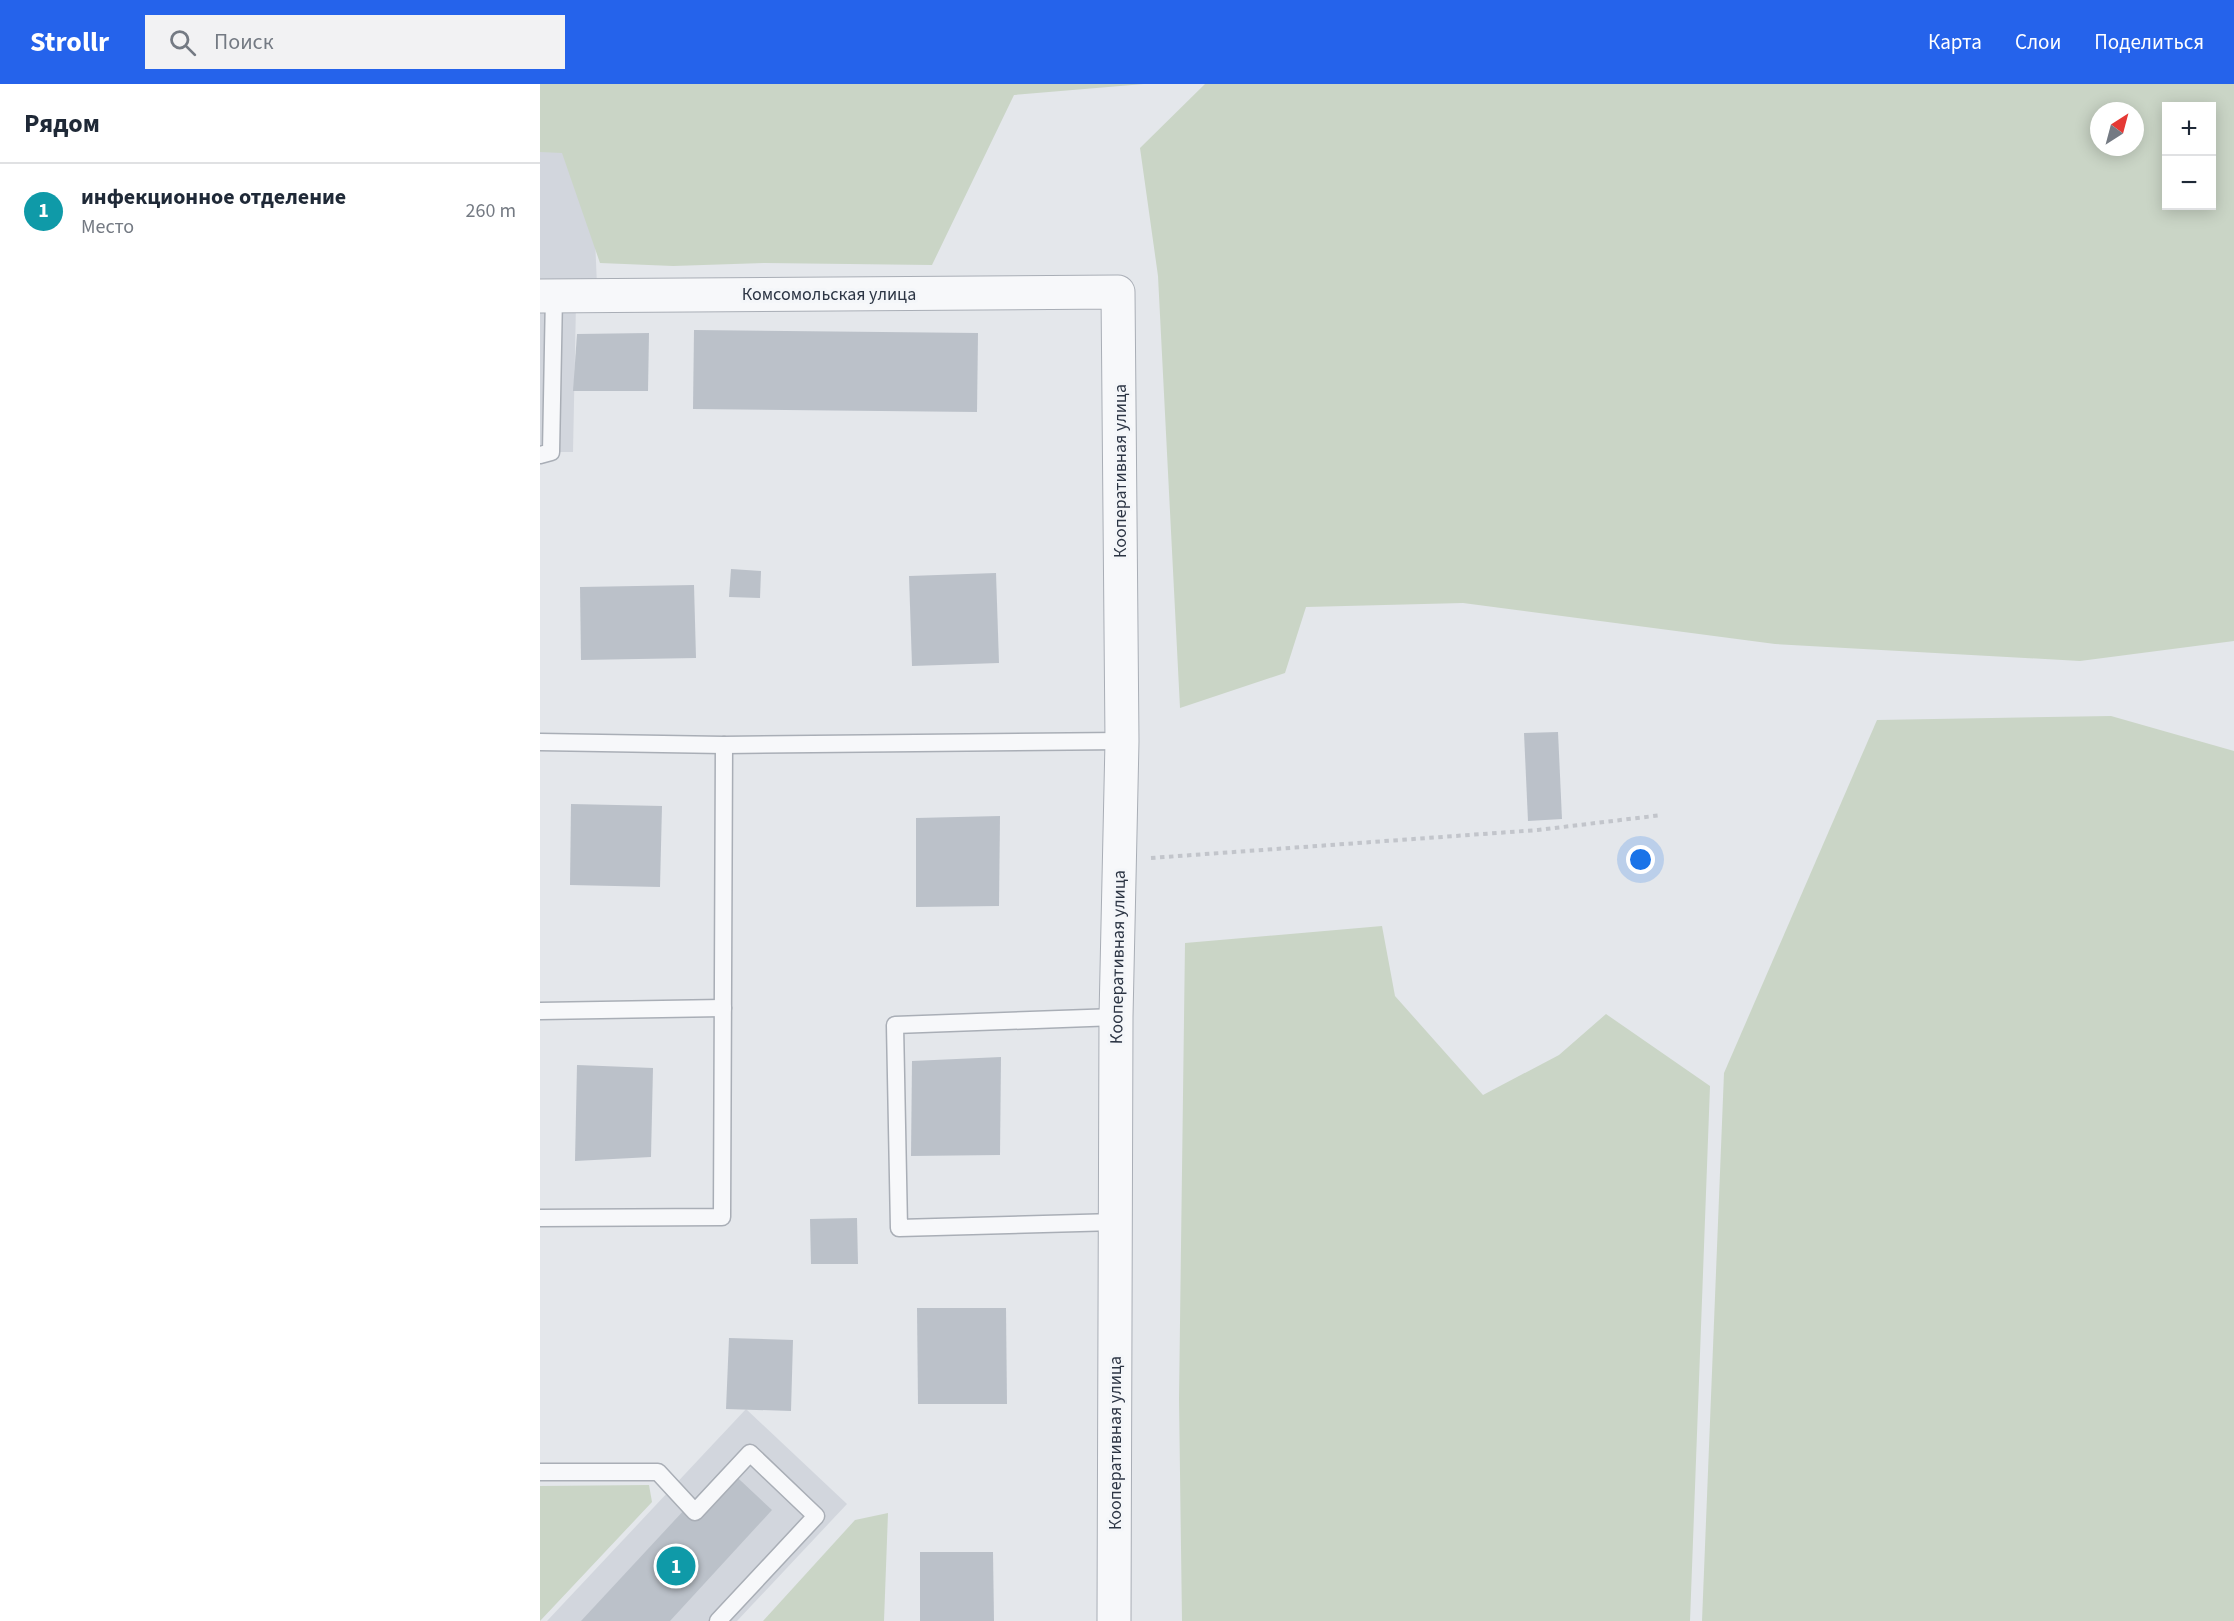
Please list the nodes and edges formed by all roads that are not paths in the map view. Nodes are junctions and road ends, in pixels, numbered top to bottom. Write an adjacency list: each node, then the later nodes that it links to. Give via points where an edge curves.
1 (1118, 292): 2 (street, Комсомольская улица); 4 (street, Кооперативная улица)
2 (547, 296): 3 (lane, via 551,452)
3 (540, 455)
4 (1122, 741): 6 (lane); 9 (street, Кооперативная улица)
5 (540, 742): 6 (lane)
6 (724, 745): 7 (lane)
7 (723, 1008): 8 (lane); 10 (lane, via 722,1217)
8 (540, 1011)
9 (1116, 1017): 11 (street, Кооперативная улица); 11 (lane, via 895,1025 899,1228)
10 (540, 1218)
11 (1116, 1222): 14 (street, Кооперативная улица)
12 (540, 1472): 13 (lane, via 658,1472 695,1512 750,1453 816,1516)
13 (718, 1621)
14 (1114, 1621)

